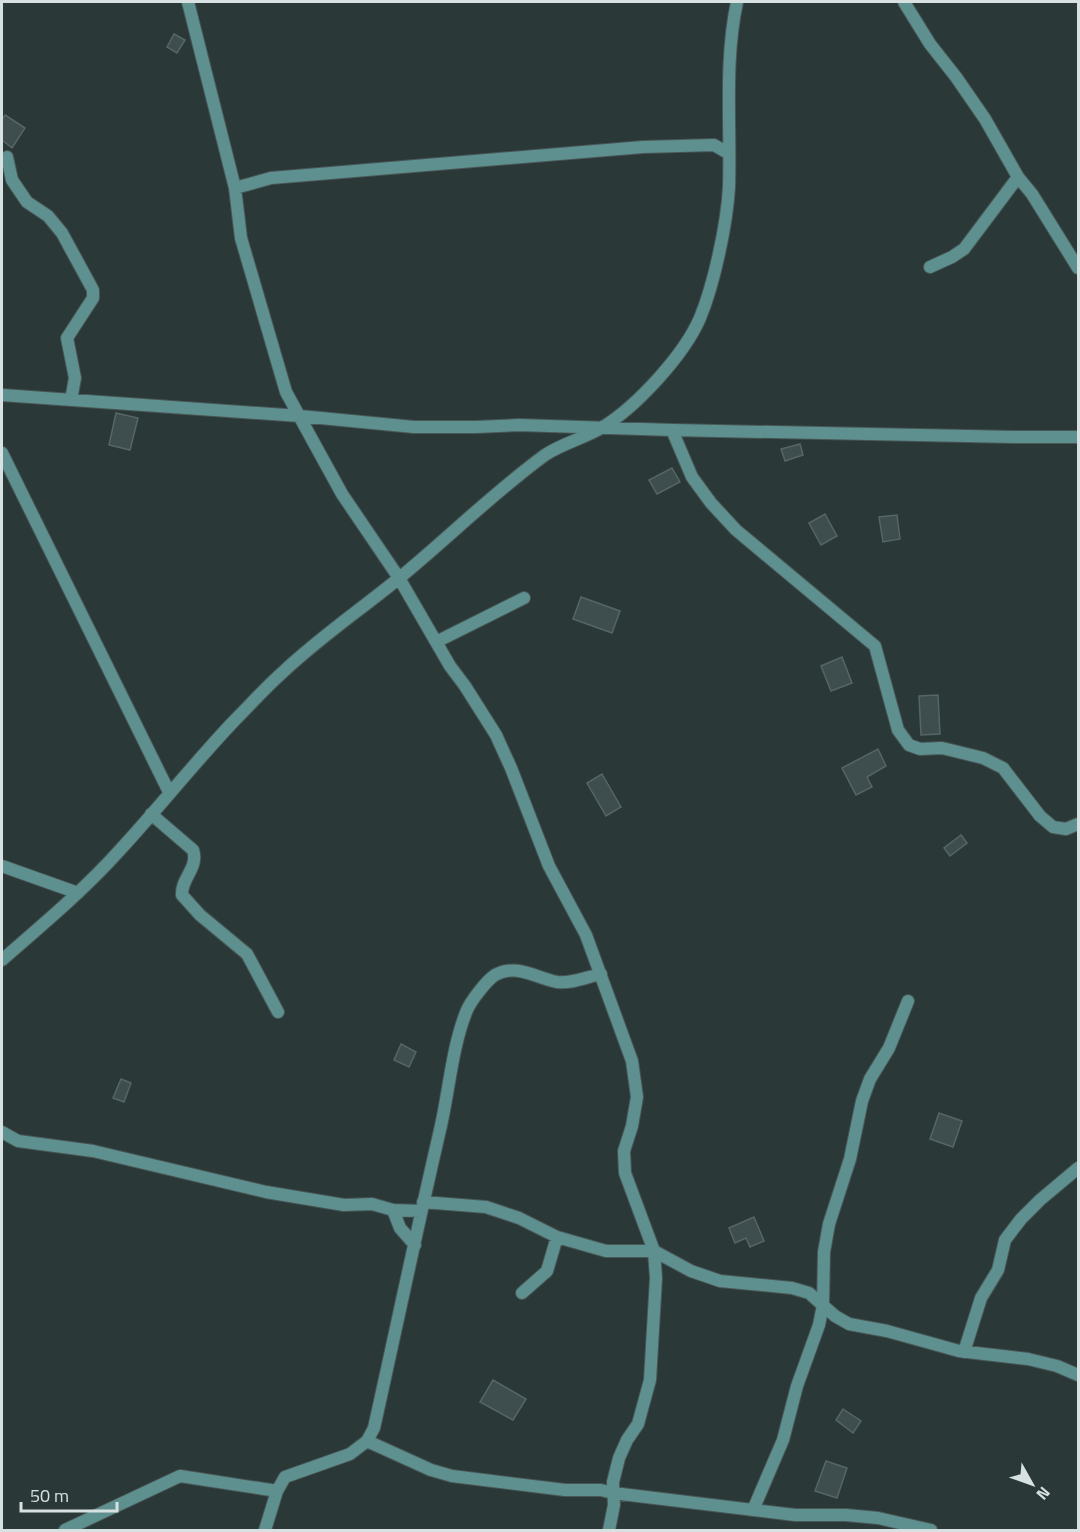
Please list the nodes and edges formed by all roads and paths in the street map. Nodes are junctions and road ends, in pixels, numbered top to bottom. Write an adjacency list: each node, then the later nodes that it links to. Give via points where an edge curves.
1 (188, 2): 9 (street)
2 (737, 2): 4 (street)
3 (904, 2): 8 (street, via 985,119)
4 (728, 133): 5 (street); 6 (street)
5 (714, 145): 6 (street); 9 (street, via 643,147 271,178)
6 (728, 153): 15 (street, via 729,189 722,235 700,319 659,378)
7 (7, 157): 13 (street, via 12,180 27,202 48,216 62,233 93,290 93,298 67,338 75,378)
8 (1018, 177): 10 (street, via 964,249); 11 (street)
9 (235, 188): 14 (street, via 241,238 251,276 286,392)
10 (930, 267)
11 (1078, 268)
12 (2, 396): 13 (street)
13 (71, 400): 14 (street)
14 (300, 416): 15 (street, via 414,427); 19 (street, via 342,494)
15 (602, 427): 16 (street); 19 (street, via 550,452 521,473)
16 (672, 430): 17 (street); 24 (street, via 692,477 736,530 875,646 898,730 909,745 942,748 1003,768 1053,827 1066,830)
17 (1078, 437)
18 (2, 453): 22 (street)
19 (399, 578): 21 (street); 22 (street, via 285,670)
20 (524, 598): 21 (street)
21 (436, 642): 28 (street, via 496,735 549,866 586,935)
22 (169, 792): 23 (street)
23 (151, 814): 26 (street); 30 (street, via 193,850 196,859 181,888 182,895 247,954)
24 (1078, 824)
25 (2, 866): 26 (street)
26 (78, 893): 27 (street)
27 (2, 960)
28 (601, 974): 33 (street, via 557,982 514,970 495,975 480,992 468,1008 458,1036); 37 (street, via 635,1075 637,1097 623,1162 627,1183)
29 (908, 1001): 39 (street, via 862,1101 850,1159 829,1224)
30 (278, 1012)
31 (2, 1132): 34 (street, via 18,1141 93,1151 266,1192)
32 (1078, 1168): 40 (street, via 1040,1200 1005,1240 998,1270 981,1298)
33 (422, 1206): 34 (street); 35 (street, via 486,1207); 36 (street)
34 (393, 1210): 36 (street, via 400,1228)
35 (557, 1237): 37 (street, via 606,1251); 38 (street, via 547,1271)
36 (415, 1245): 42 (street, via 374,1428)
37 (654, 1251): 39 (street, via 720,1281 792,1288 809,1293); 44 (street, via 650,1380 638,1424 619,1458)
38 (522, 1293)
39 (823, 1305): 40 (street, via 849,1324); 45 (street, via 783,1440)
40 (964, 1352): 41 (street, via 1028,1359)
41 (1078, 1374)
42 (367, 1441): 43 (street, via 350,1454 285,1477); 44 (street, via 452,1476)
43 (277, 1491): 46 (street, via 180,1476); 47 (street)
44 (613, 1493): 45 (street); 48 (street)
45 (753, 1510): 49 (street, via 878,1518)
46 (65, 1530)
47 (265, 1530)
48 (609, 1530)
49 (931, 1530)

